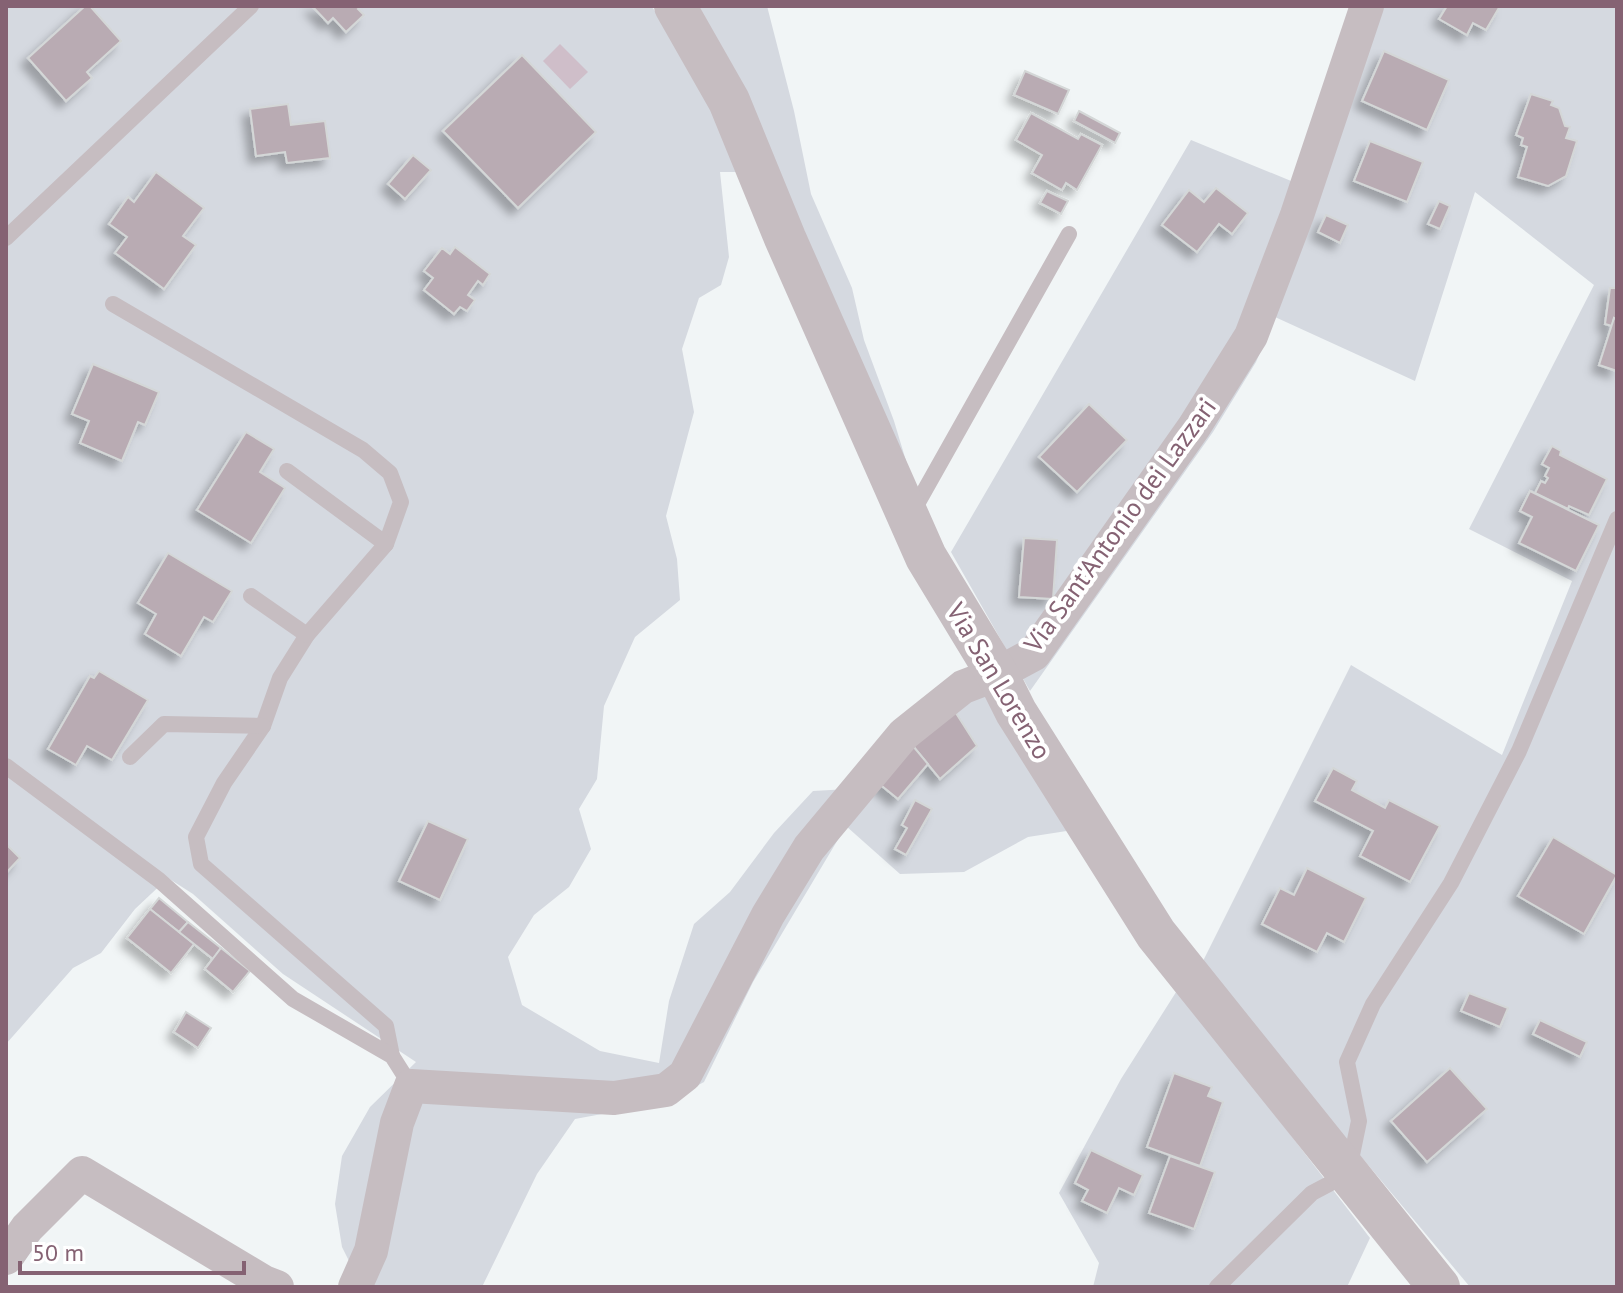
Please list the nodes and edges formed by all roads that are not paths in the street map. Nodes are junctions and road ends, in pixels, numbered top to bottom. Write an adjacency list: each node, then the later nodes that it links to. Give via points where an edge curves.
1 (251, 6): 5 (lane)
2 (675, 6): 8 (street, Via San Lorenzo, via 729,101)
3 (1367, 6): 13 (street, Via Sant'Antonio dei Lazzari, via 1251,336 1194,427 1034,654)
4 (1069, 234): 8 (lane)
5 (6, 238)
6 (113, 304): 10 (lane, via 363,450 390,473 401,502)
7 (287, 471): 10 (lane)
8 (909, 518): 13 (street, Via San Lorenzo, via 926,557)
9 (1617, 519): 19 (lane, via 1519,751 1451,883 1373,1004 1347,1062 1359,1121)
10 (386, 544): 12 (lane)
11 (251, 596): 12 (lane)
12 (307, 635): 14 (lane, via 280,678)
13 (997, 674): 18 (street, Via Sant'Antonio dei Lazzari, via 963,687 904,734 809,848 685,1075 666,1090 614,1098); 19 (street, Via San Lorenzo, via 1156,934)
14 (263, 726): 15 (lane, via 164,724); 17 (lane, via 196,837 201,864 386,1026)
15 (130, 757)
16 (6, 766): 17 (lane, via 159,880 293,999)
17 (392, 1056): 18 (lane)
18 (411, 1086): 22 (street, via 397,1123 371,1251)
19 (1348, 1174): 23 (lane, via 1312,1193); 24 (street, Via San Lorenzo)
20 (6, 1258): 21 (street, via 27,1228 82,1173)
21 (277, 1287)
22 (355, 1287)
23 (1217, 1287)
24 (1439, 1287)

